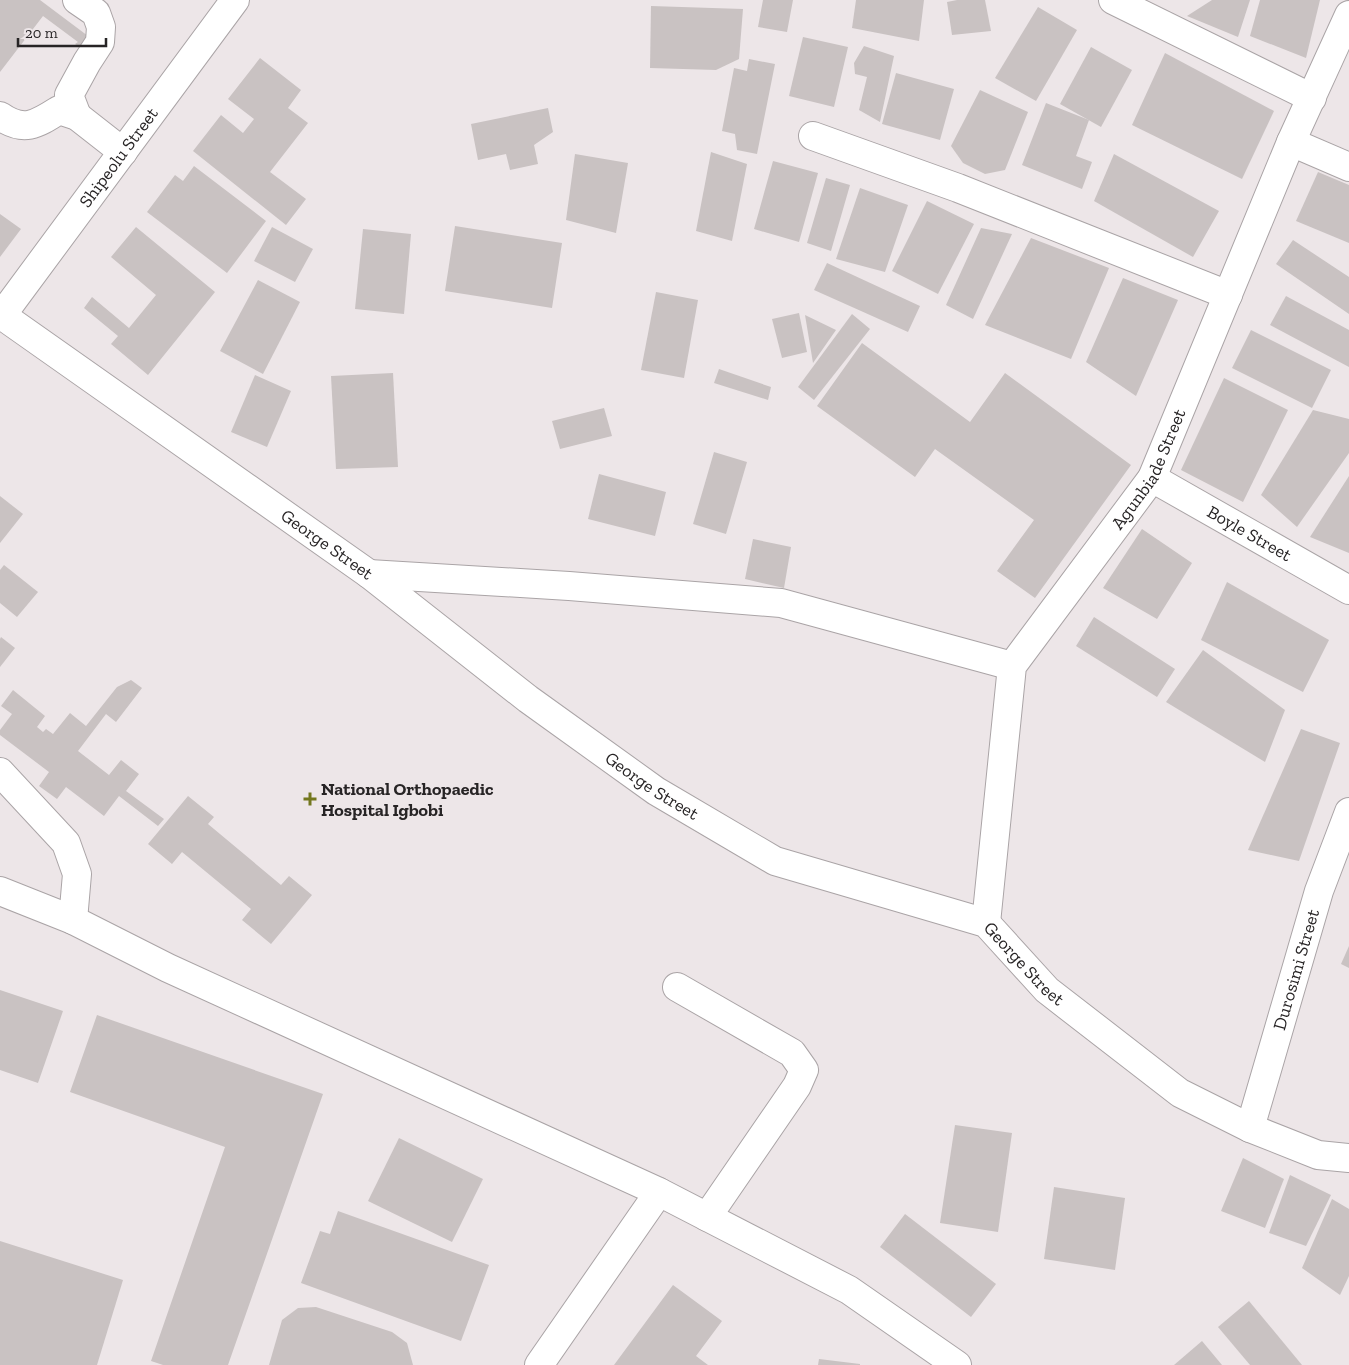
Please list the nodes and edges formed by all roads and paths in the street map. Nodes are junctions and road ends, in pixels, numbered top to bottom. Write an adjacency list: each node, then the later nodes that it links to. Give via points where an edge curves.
1 (76, 0): 7 (street, via 96,13 101,26 100,42 69,95)
2 (235, 0): 10 (street, Shipeolu Street)
3 (1113, 0): 5 (street)
4 (1349, 15): 5 (street, Agunbiade Street)
5 (1312, 98): 9 (street, Agunbiade Street)
6 (0, 116): 7 (street, via 12,125 35,126 59,110)
7 (77, 116): 10 (street)
8 (813, 136): 12 (street, via 958,188)
9 (1291, 142): 11 (street); 12 (street, Agunbiade Street)
10 (123, 152): 13 (street, Shipeolu Street)
11 (1349, 167)
12 (1228, 295): 14 (street, Agunbiade Street)
13 (1, 315): 15 (street, George Street)
14 (1152, 478): 16 (street, Boyle Street); 17 (street, Agunbiade Street)
15 (369, 574): 17 (street, via 781,603); 22 (street, George Street, via 528,699 656,791 775,860)
16 (1349, 590)
17 (1012, 666): 22 (street)
18 (0, 772): 21 (street, via 66,843 77,874)
19 (1349, 812): 24 (street, Durosimi Street, via 1319,890)
20 (0, 891): 21 (street)
21 (73, 920): 26 (street, via 168,968)
22 (986, 923): 24 (street, George Street, via 1055,996 1180,1093)
23 (677, 987): 27 (street, via 792,1053 804,1070 798,1086)
24 (1250, 1128): 25 (street, George Street, via 1318,1155)
25 (1349, 1158)
26 (659, 1192): 27 (street); 28 (street)
27 (707, 1217): 29 (street, via 849,1290)
28 (539, 1365)
29 (957, 1365)

